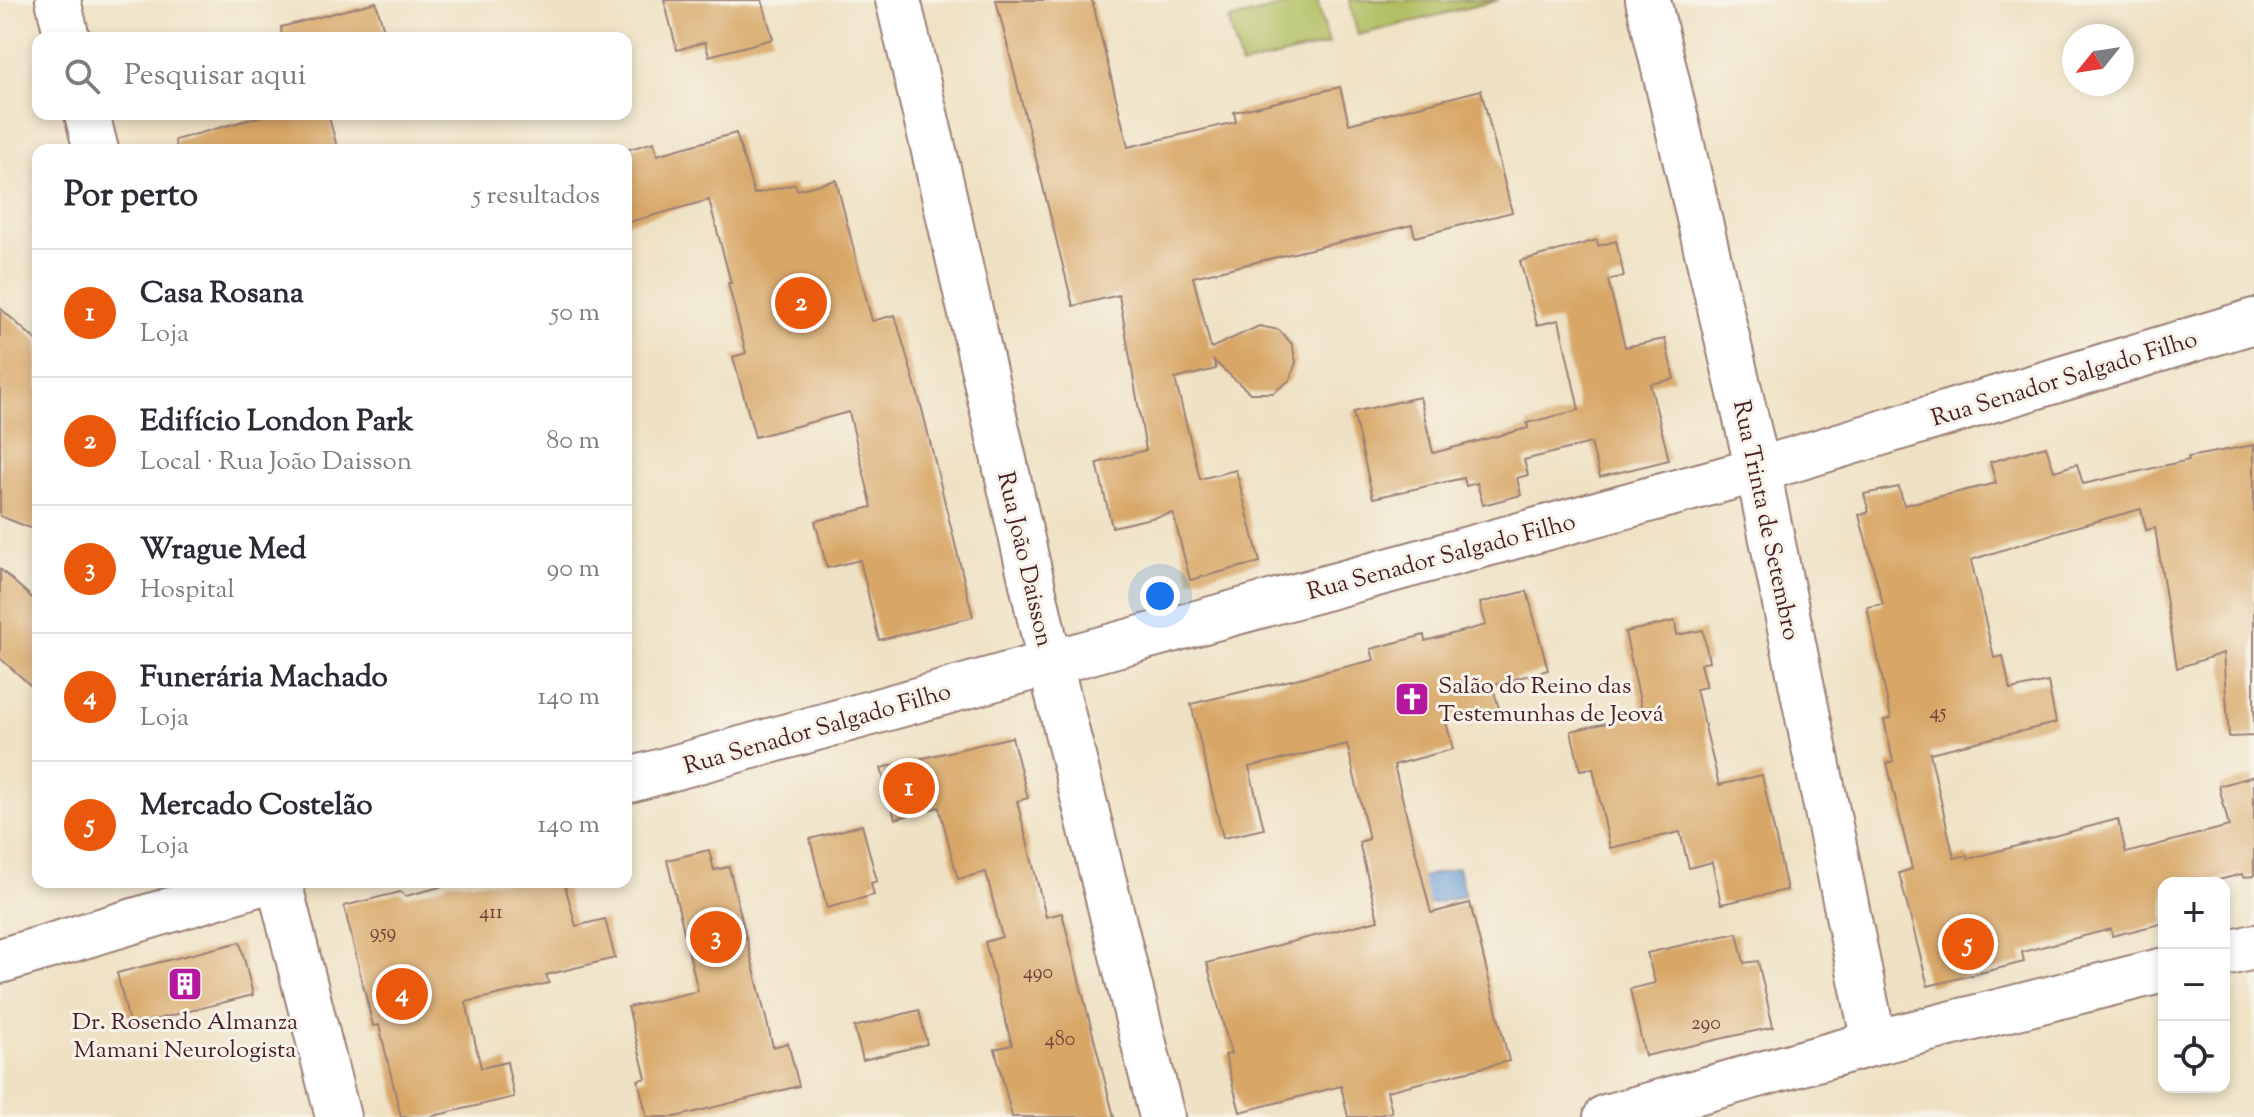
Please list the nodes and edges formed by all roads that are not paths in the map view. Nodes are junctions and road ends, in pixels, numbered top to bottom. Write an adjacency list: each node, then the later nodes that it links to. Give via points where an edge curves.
1 (58, 0): 4 (street)
2 (898, 0): 9 (street, Rua João Daisson)
3 (1648, 0): 8 (street, Rua Trinta de Setembro)
4 (66, 32)
5 (88, 120): 6 (street)
6 (94, 144)
7 (2254, 321): 8 (street, Rua Senador Salgado Filho)
8 (1758, 470): 9 (street, Rua Senador Salgado Filho); 17 (street, Rua Trinta de Setembro)
9 (1050, 663): 10 (street, Rua Senador Salgado Filho); 19 (street, Rua João Daisson)
10 (632, 779)
11 (244, 888): 15 (street)
12 (281, 888): 18 (street)
13 (2254, 947): 14 (street)
14 (2230, 953)
15 (0, 961)
16 (2158, 972): 17 (street)
17 (1874, 1043): 20 (street)
18 (338, 1117)
19 (1162, 1117)
20 (1606, 1117)

